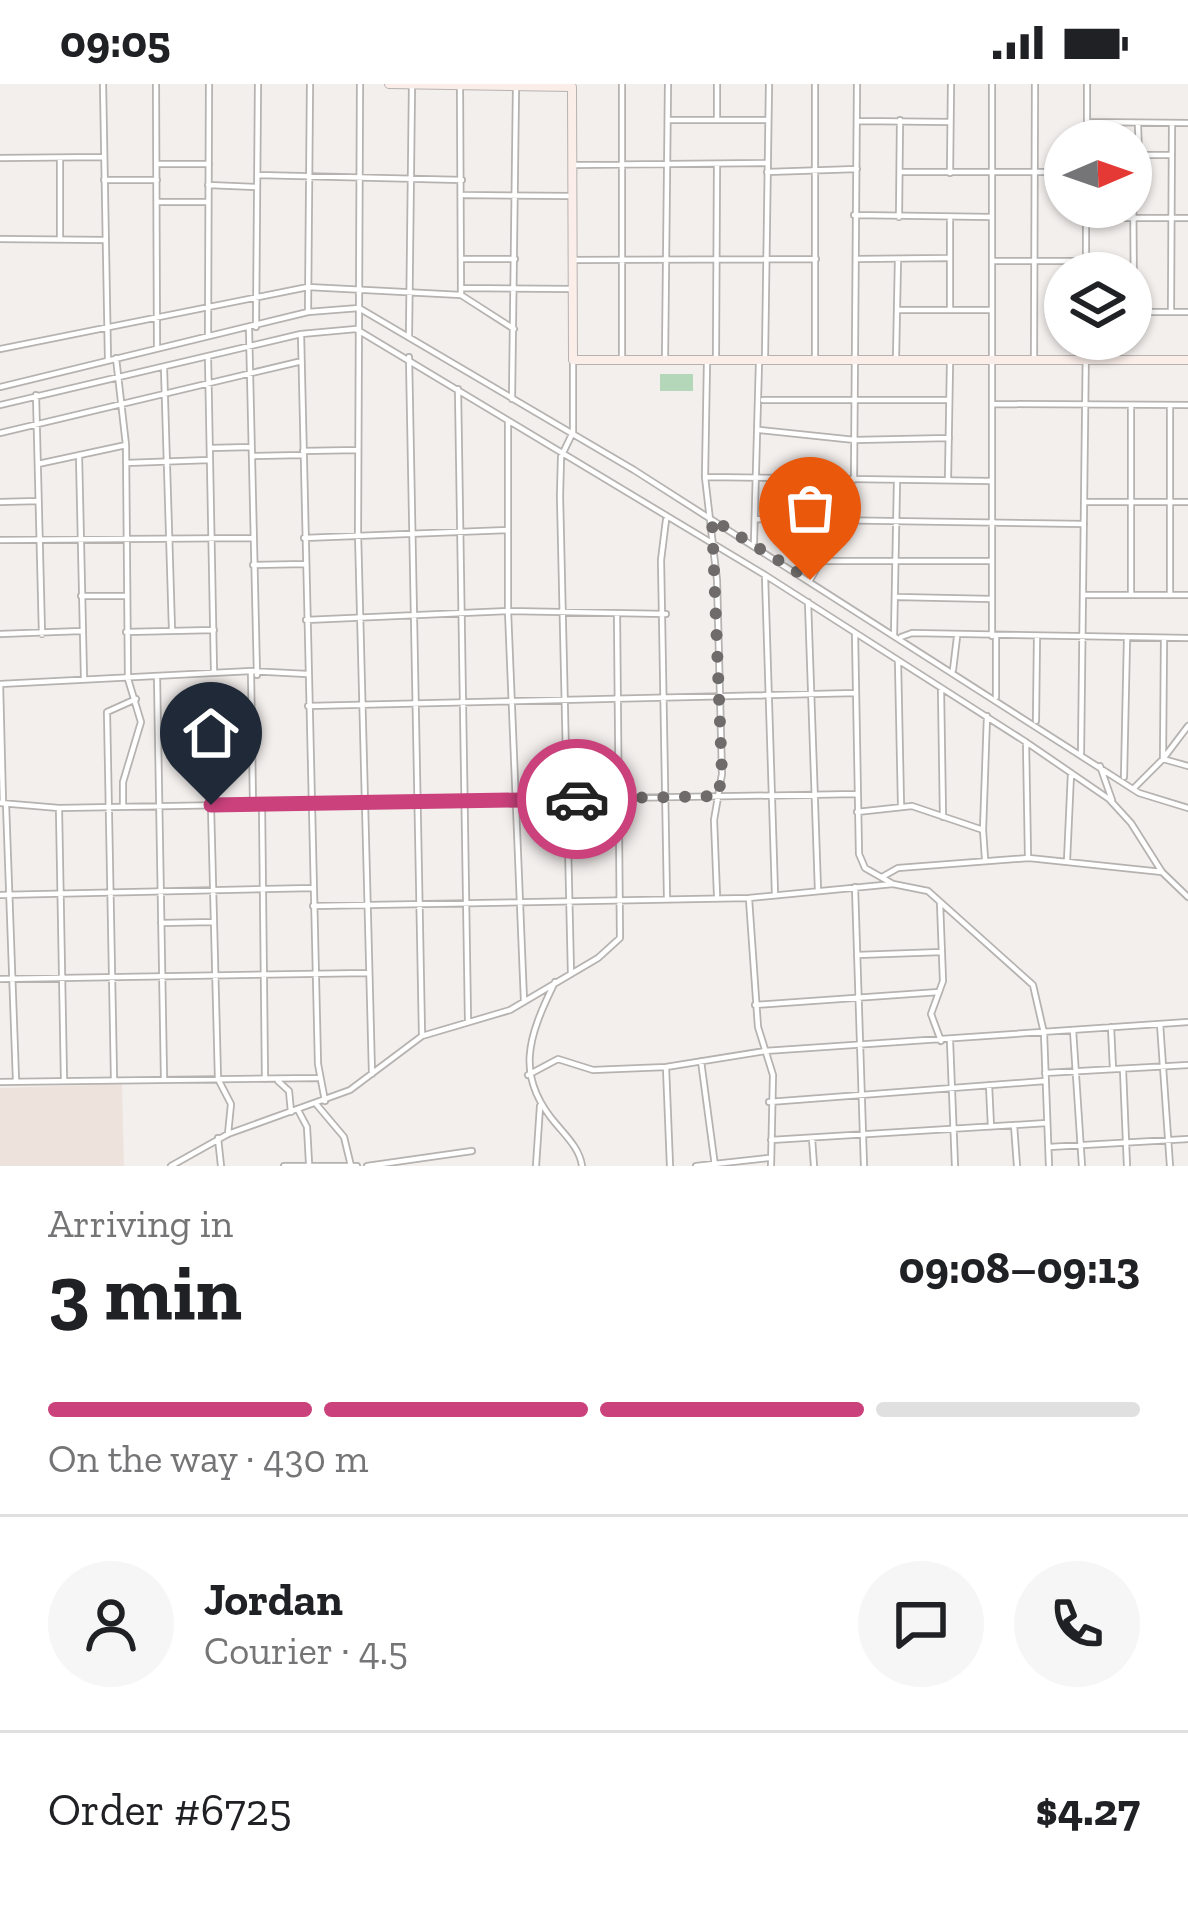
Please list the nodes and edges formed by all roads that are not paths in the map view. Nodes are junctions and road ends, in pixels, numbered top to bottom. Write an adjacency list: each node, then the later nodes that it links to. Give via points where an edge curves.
1 (104, 84): 37 (street)
2 (157, 84): 39 (street)
3 (209, 84): 40 (street)
4 (258, 84): 53 (street)
5 (310, 84): 54 (street)
6 (360, 84): 55 (street)
7 (389, 84): 8 (street)
8 (402, 84): 19 (street)
9 (622, 84): 41 (street)
10 (668, 84): 23 (street)
11 (717, 84): 24 (street)
12 (769, 84): 25 (street)
13 (815, 84): 46 (street)
14 (857, 84): 27 (street)
15 (950, 84): 29 (street)
16 (992, 84): 52 (street)
17 (1035, 84): 50 (street)
18 (1087, 84): 26 (street)
19 (412, 85): 20 (street); 56 (street)
20 (454, 86): 22 (street); 59 (street)
21 (573, 86): 22 (street); 44 (street)
22 (520, 87): 63 (street)
23 (668, 120): 24 (street); 42 (street)
24 (717, 120): 25 (street)
25 (768, 120): 38 (street)
26 (1087, 120)
27 (857, 121): 28 (street); 45 (street)
28 (900, 121): 29 (street); 48 (street)
29 (950, 122): 49 (street)
30 (1152, 123): 31 (street)
31 (1172, 123): 32 (street); 34 (street)
32 (1188, 123)
33 (1152, 155): 34 (street)
34 (1172, 155): 72 (street)
35 (0, 158): 36 (street)
36 (60, 158): 37 (street); 74 (street)
37 (104, 158): 57 (street)
38 (767, 163): 43 (street); 47 (street)
39 (157, 164): 40 (street); 58 (street)
40 (208, 164): 60 (street)
41 (622, 164): 42 (street); 44 (street); 77 (street)
42 (668, 164): 43 (street); 78 (street)
43 (717, 164): 81 (street)
44 (573, 165): 64 (street)
45 (857, 169): 46 (street); 67 (street)
46 (815, 170): 47 (street); 83 (street)
47 (767, 172): 82 (street)
48 (900, 172): 49 (street); 68 (street)
49 (950, 172): 52 (street)
50 (1035, 172): 51 (street); 52 (street); 89 (street)
51 (1044, 172)
52 (992, 173): 70 (street)
53 (257, 175): 54 (street); 61 (street)
54 (308, 176): 55 (street); 91 (street)
55 (359, 177): 56 (street); 92 (street)
56 (411, 179): 59 (street); 95 (street)
57 (104, 180): 58 (street); 76 (street)
58 (157, 180): 65 (street)
59 (462, 180): 62 (street)
60 (208, 185): 61 (street); 66 (street)
61 (256, 188): 97 (street)
62 (462, 195): 63 (street); 84 (street)
63 (516, 196): 64 (street); 80 (street)
64 (572, 196): 85 (street)
65 (157, 202): 66 (street); 107 (street)
66 (208, 202): 99 (street)
67 (854, 215): 68 (street); 86 (street)
68 (899, 217): 69 (street)
69 (950, 217): 70 (street); 79 (street)
70 (992, 217): 88 (street)
71 (1152, 218): 72 (street)
72 (1172, 218): 73 (street); 104 (street)
73 (1188, 218)
74 (60, 238): 75 (street); 76 (street)
75 (0, 239)
76 (104, 240): 111 (street)
77 (622, 258): 78 (street); 85 (street); 129 (street)
78 (667, 258): 81 (street); 125 (street)
79 (950, 258): 87 (street); 101 (street)
80 (515, 259): 84 (street); 94 (street)
81 (717, 259): 82 (street); 118 (street)
82 (766, 259): 83 (street); 122 (street)
83 (816, 259): 119 (street)
84 (463, 260): 96 (street)
85 (572, 260): 93 (street)
86 (857, 260): 87 (street); 123 (street)
87 (898, 260): 100 (street)
88 (992, 261): 89 (street); 102 (street)
89 (1036, 261): 90 (street); 130 (street)
90 (1044, 261)
91 (308, 287): 92 (street); 97 (street); 105 (street)
92 (359, 288): 95 (street); 98 (street)
93 (572, 289): 94 (street); 133 (street)
94 (516, 290): 96 (street); 110 (street)
95 (408, 291): 96 (street); 113 (street)
96 (461, 292): 110 (street)
97 (256, 297): 99 (street); 108 (street)
98 (359, 308): 105 (street); 109 (street); 113 (street)
99 (208, 309): 107 (street); 114 (street)
100 (898, 310): 101 (street); 126 (street)
101 (950, 310): 102 (street)
102 (992, 310): 128 (street)
103 (1152, 311): 104 (street)
104 (1171, 311): 106 (street)
105 (308, 312): 108 (street)
106 (1188, 312)
107 (158, 320): 111 (street); 117 (street)
108 (252, 328): 114 (street); 115 (street)
109 (356, 329): 112 (street); 121 (street); 167 (street)
110 (514, 329): 147 (street)
111 (106, 331): 116 (street); 132 (street)
112 (301, 334): 115 (street); 137 (street)
113 (409, 336): 147 (street)
114 (208, 338): 117 (street)
115 (249, 347): 120 (street); 139 (street)
116 (0, 349)
117 (158, 349): 124 (street)
118 (711, 356): 122 (street); 125 (street); 176 (street)
119 (815, 356): 122 (street); 123 (street)
120 (208, 357): 138 (street); 141 (street)
121 (409, 357): 143 (street); 197 (street)
122 (762, 357): 148 (street)
123 (856, 357): 126 (street); 146 (street)
124 (116, 358): 132 (street); 140 (street)
125 (665, 358): 129 (street)
126 (896, 358): 127 (street)
127 (950, 358): 128 (street); 149 (street)
128 (992, 358): 130 (street); 152 (street)
129 (622, 359): 133 (street)
130 (1034, 359): 131 (street)
131 (1044, 359)
132 (108, 360): 142 (street)
133 (573, 360): 160 (street)
134 (1086, 360): 153 (street)
135 (1152, 360): 136 (street)
136 (1188, 360)
137 (301, 361): 139 (street); 168 (street)
138 (164, 368): 140 (street); 145 (street)
139 (250, 374): 141 (street); 165 (street)
140 (120, 377): 144 (street); 151 (street)
141 (209, 383): 145 (street); 166 (street)
142 (0, 387)
143 (458, 389): 158 (street); 198 (street)
144 (36, 394): 150 (street); 157 (street)
145 (166, 394): 151 (street); 172 (street)
146 (854, 398): 148 (street); 149 (street); 163 (street)
147 (512, 399): 160 (street)
148 (760, 400): 159 (street)
149 (949, 400): 162 (street)
150 (0, 404)
151 (123, 404): 157 (street); 164 (street)
152 (992, 404): 153 (street); 182 (street)
153 (1085, 405): 154 (street); 185 (street)
154 (1131, 405): 155 (street); 186 (street)
155 (1170, 405): 156 (street); 187 (street)
156 (1188, 405)
157 (37, 422): 161 (street); 175 (street)
158 (508, 422): 171 (street); 196 (street)
159 (760, 430): 163 (street); 177 (street)
160 (573, 432): 171 (street); 190 (street)
161 (0, 434)
162 (949, 438): 163 (street); 181 (street)
163 (855, 440): 179 (street)
164 (126, 445): 169 (street); 174 (street)
165 (251, 447): 166 (street); 170 (street)
166 (210, 448): 173 (street)
167 (358, 450): 168 (street); 199 (street)
168 (303, 453): 170 (street); 202 (street)
169 (79, 455): 175 (street); 205 (street)
170 (251, 456): 201 (street)
171 (561, 457): 189 (street); 227 (street)
172 (168, 460): 173 (street); 174 (street); 203 (street)
173 (209, 460): 200 (street)
174 (126, 463): 206 (street)
175 (38, 464): 183 (street)
176 (705, 477): 177 (street); 190 (street)
177 (759, 477): 178 (street); 191 (street)
178 (818, 477): 179 (street); 192 (street)
179 (854, 480): 180 (street)
180 (897, 481): 181 (street); 193 (street)
181 (948, 481): 182 (street)
182 (992, 481): 194 (street)
183 (38, 501): 184 (street); 207 (street)
184 (0, 502)
185 (1084, 502): 186 (street); 195 (street)
186 (1130, 502): 187 (street); 218 (street)
187 (1170, 502): 188 (street); 219 (street)
188 (1188, 502)
189 (666, 517): 208 (street); 229 (street)
190 (712, 519): 208 (street); 209 (street)
191 (755, 519): 192 (street); 209 (street)
192 (821, 520): 193 (street); 210 (street)
193 (897, 521): 194 (street); 211 (street)
194 (992, 522): 195 (street); 212 (street)
195 (1084, 524): 217 (street)
196 (509, 530): 198 (street); 226 (street)
197 (409, 532): 198 (street); 199 (street); 231 (street)
198 (461, 532): 230 (street)
199 (358, 533): 202 (street); 232 (street)
200 (211, 537): 201 (street); 203 (street); 235 (street)
201 (253, 538): 214 (street)
202 (304, 538): 213 (street)
203 (170, 539): 206 (street); 234 (street)
204 (0, 540): 207 (street)
205 (80, 540): 206 (street); 207 (street); 221 (street)
206 (126, 540): 222 (street)
207 (40, 542): 240 (street)
208 (714, 545): 215 (street); 262 (street)
209 (754, 545): 216 (street)
210 (821, 561): 211 (street); 216 (street)
211 (897, 561): 212 (street); 223 (street)
212 (992, 561): 224 (street)
213 (304, 564): 214 (street); 233 (street)
214 (254, 565): 252 (street)
215 (765, 575): 225 (street); 263 (street)
216 (810, 580): 245 (street)
217 (1085, 595): 218 (street); 243 (street)
218 (1131, 595): 219 (street)
219 (1170, 595): 220 (street)
220 (1188, 595)
221 (81, 596): 222 (street); 236 (street)
222 (126, 596): 237 (street)
223 (898, 597): 224 (street); 245 (street)
224 (992, 599): 241 (street)
225 (808, 602): 238 (street); 260 (street)
226 (508, 611): 227 (street); 230 (street); 268 (street)
227 (560, 611): 228 (street); 267 (street)
228 (616, 614): 229 (street); 265 (street)
229 (666, 614): 261 (street)
230 (463, 615): 231 (street); 269 (street)
231 (410, 617): 232 (street); 270 (street)
232 (361, 618): 233 (street); 271 (street)
233 (306, 620): 253 (street)
234 (172, 630): 235 (street); 237 (street)
235 (214, 630): 251 (street)
236 (82, 632): 240 (street); 255 (street)
237 (127, 632): 256 (street)
238 (854, 632): 249 (street); 259 (street)
239 (0, 634): 240 (street)
240 (42, 634)
241 (994, 636): 242 (street); 244 (street); 264 (street)
242 (1037, 636): 243 (street); 274 (street)
243 (1083, 636): 248 (street); 277 (street)
244 (957, 637): 245 (street); 250 (street)
245 (897, 638): 250 (street)
246 (1163, 638): 247 (street); 248 (street); 278 (street)
247 (1188, 638)
248 (1127, 639): 282 (street)
249 (898, 661): 258 (street); 301 (street)
250 (953, 670): 264 (street)
251 (214, 672): 252 (street); 254 (street)
252 (254, 673): 253 (street); 300 (street)
253 (307, 674): 272 (street)
254 (157, 676): 256 (street); 302 (street)
255 (84, 679): 256 (street); 257 (street)
256 (128, 679): 266 (street)
257 (0, 684): 296 (street)
258 (941, 687): 273 (street); 308 (street)
259 (856, 693): 260 (street); 284 (street)
260 (815, 694): 263 (street); 286 (street)
261 (666, 696): 262 (street); 265 (street); 288 (street)
262 (720, 696): 263 (street); 285 (street)
263 (771, 696): 287 (street)
264 (996, 697): 274 (street)
265 (618, 698): 267 (street); 289 (street)
266 (136, 699): 303 (street, via 107,712); 304 (street, via 141,722)
267 (565, 699): 268 (street); 291 (street)
268 (513, 700): 269 (street); 290 (street)
269 (464, 701): 270 (street); 292 (street)
270 (412, 703): 271 (street); 293 (street)
271 (363, 704): 272 (street); 294 (street)
272 (308, 706): 298 (street)
273 (987, 716): 276 (street); 309 (street)
274 (1036, 724): 277 (street)
275 (1188, 726): 278 (street)
276 (1026, 742): 281 (street); 310 (street)
277 (1081, 754): 279 (street)
278 (1163, 759): 280 (street); 283 (street)
279 (1100, 766): 282 (street); 295 (street)
280 (1188, 766)
281 (1071, 773): 295 (street); 312 (street)
282 (1124, 780): 283 (street)
283 (1135, 788): 306 (street)
284 (856, 794): 286 (street); 307 (street)
285 (718, 796): 287 (street); 288 (street); 328 (street)
286 (817, 796): 287 (street); 320 (street)
287 (773, 797): 325 (street)
288 (666, 798): 289 (street); 327 (street)
289 (619, 799): 291 (street); 330 (street)
290 (516, 800): 291 (street); 292 (street); 333 (street)
291 (567, 800): 332 (street)
292 (466, 801): 293 (street); 334 (street)
293 (413, 802): 294 (street); 336 (street)
294 (365, 803): 298 (street); 337 (street)
295 (1112, 803): 313 (street)
296 (3, 804): 305 (street); 324 (street)
297 (262, 804): 298 (street); 300 (street); 319 (street)
298 (310, 804): 317 (street)
299 (211, 805): 300 (street); 302 (street); 318 (street)
300 (253, 805)
301 (901, 805): 307 (street); 308 (street)
302 (160, 806): 304 (street); 321 (street)
303 (108, 807): 304 (street); 305 (street); 322 (street)
304 (123, 807)
305 (59, 808): 323 (street)
306 (1188, 808)
307 (857, 812): 314 (street, via 863,864)
308 (943, 817): 309 (street)
309 (983, 830): 311 (street)
310 (1028, 858): 311 (street); 312 (street)
311 (985, 859): 314 (street, via 898,868)
312 (1067, 861): 313 (street)
313 (1162, 872): 329 (street)
314 (882, 877): 315 (street)
315 (893, 884): 316 (street); 335 (street, via 928,891)
316 (855, 887): 320 (street); 342 (street)
317 (313, 888): 319 (street); 338 (street)
318 (213, 890): 319 (street); 321 (street); 340 (street)
319 (262, 890): 347 (street)
320 (818, 890): 325 (street)
321 (161, 891): 322 (street); 339 (street)
322 (110, 892): 323 (street); 349 (street)
323 (61, 893): 324 (street); 350 (street)
324 (10, 894): 326 (street); 352 (street)
325 (775, 894): 331 (street)
326 (0, 895)
327 (667, 897): 328 (street); 330 (street)
328 (717, 897): 331 (street)
329 (1188, 897)
330 (620, 898): 332 (street); 345 (street, via 620,938)
331 (749, 898): 357 (street)
332 (569, 900): 333 (street); 345 (street)
333 (518, 901): 334 (street); 356 (street)
334 (467, 902): 336 (street); 358 (street)
335 (940, 903): 341 (street); 363 (street, via 1033,985)
336 (417, 904): 337 (street); 364 (street)
337 (367, 905): 338 (street); 343 (street)
338 (314, 906): 344 (street)
339 (161, 922): 340 (street); 348 (street)
340 (214, 922): 346 (street)
341 (942, 952): 342 (street); 354 (street)
342 (855, 955): 355 (street)
343 (368, 973): 344 (street); 376 (street)
344 (316, 974): 347 (street); 380 (street)
345 (571, 974): 353 (street)
346 (215, 975): 347 (street); 348 (street); 381 (street)
347 (264, 975): 382 (street)
348 (162, 976): 349 (street); 379 (street)
349 (111, 977): 350 (street); 378 (street)
350 (62, 978): 352 (street); 383 (street)
351 (0, 979): 352 (street)
352 (13, 979): 386 (street)
353 (556, 982): 356 (street); 377 (street)
354 (939, 992): 355 (street); 365 (street, via 931,1014)
355 (856, 1000): 357 (street); 366 (street)
356 (524, 1001): 358 (street)
357 (755, 1005): 367 (street)
358 (468, 1022): 364 (street)
359 (1188, 1022): 360 (street)
360 (1160, 1024): 361 (street); 370 (street)
361 (1112, 1028): 362 (street); 373 (street)
362 (1073, 1030): 363 (street); 374 (street)
363 (1044, 1033): 365 (street); 375 (street)
364 (422, 1036): 376 (street)
365 (946, 1041): 366 (street); 389 (street)
366 (858, 1045): 367 (street); 390 (street)
367 (765, 1051): 368 (street); 392 (street, via 773,1075)
368 (701, 1061): 371 (street); 412 (street)
369 (1188, 1065): 370 (street)
370 (1164, 1066): 372 (street); 406 (street)
371 (666, 1067): 377 (street, via 593,1070 558,1059); 421 (street)
372 (1123, 1068): 373 (street); 407 (street)
373 (1114, 1069): 374 (street)
374 (1078, 1070): 375 (street); 408 (street)
375 (1045, 1073): 387 (street)
376 (372, 1074): 391 (street)
377 (528, 1075): 394 (street)
378 (114, 1078): 379 (street); 383 (street)
379 (164, 1078): 381 (street)
380 (319, 1078): 384 (street); 391 (street)
381 (218, 1079): 382 (street); 400 (street, via 231,1104)
382 (266, 1079): 384 (street)
383 (64, 1080): 386 (street)
384 (278, 1080): 395 (street)
385 (0, 1082): 386 (street)
386 (16, 1082)
387 (1045, 1082): 388 (street); 396 (street)
388 (989, 1085): 389 (street); 398 (street)
389 (952, 1088): 390 (street); 399 (street)
390 (860, 1094): 392 (street); 401 (street)
391 (326, 1101): 393 (street)
392 (769, 1102): 405 (street)
393 (317, 1105): 395 (street); 417 (street, via 344,1137)
394 (540, 1106): 419 (street); 420 (street)
395 (294, 1112): 400 (street); 416 (street, via 307,1127)
396 (1047, 1123): 397 (street); 409 (street)
397 (1014, 1125): 398 (street); 426 (street)
398 (991, 1126): 399 (street)
399 (954, 1129): 401 (street); 425 (street)
400 (228, 1133): 402 (street)
401 (862, 1135): 403 (street); 424 (street)
402 (218, 1138): 413 (street); 414 (street)
403 (812, 1138): 405 (street); 423 (street)
404 (1188, 1139): 406 (street)
405 (771, 1140): 411 (street)
406 (1168, 1140): 407 (street); 430 (street)
407 (1125, 1143): 408 (street); 429 (street)
408 (1080, 1146): 409 (street); 428 (street)
409 (1048, 1147): 427 (street)
410 (472, 1151): 418 (street)
411 (771, 1162): 412 (street)
412 (715, 1165): 422 (street)
413 (171, 1166)
414 (221, 1166)
415 (284, 1166): 416 (street)
416 (309, 1166): 417 (street)
417 (353, 1166)
418 (367, 1166)
419 (536, 1166)
420 (582, 1166)
421 (670, 1166)
422 (696, 1166)
423 (814, 1166)
424 (864, 1166)
425 (955, 1166)
426 (1017, 1166)
427 (1049, 1166)
428 (1082, 1166)
429 (1127, 1166)
430 (1170, 1166)

